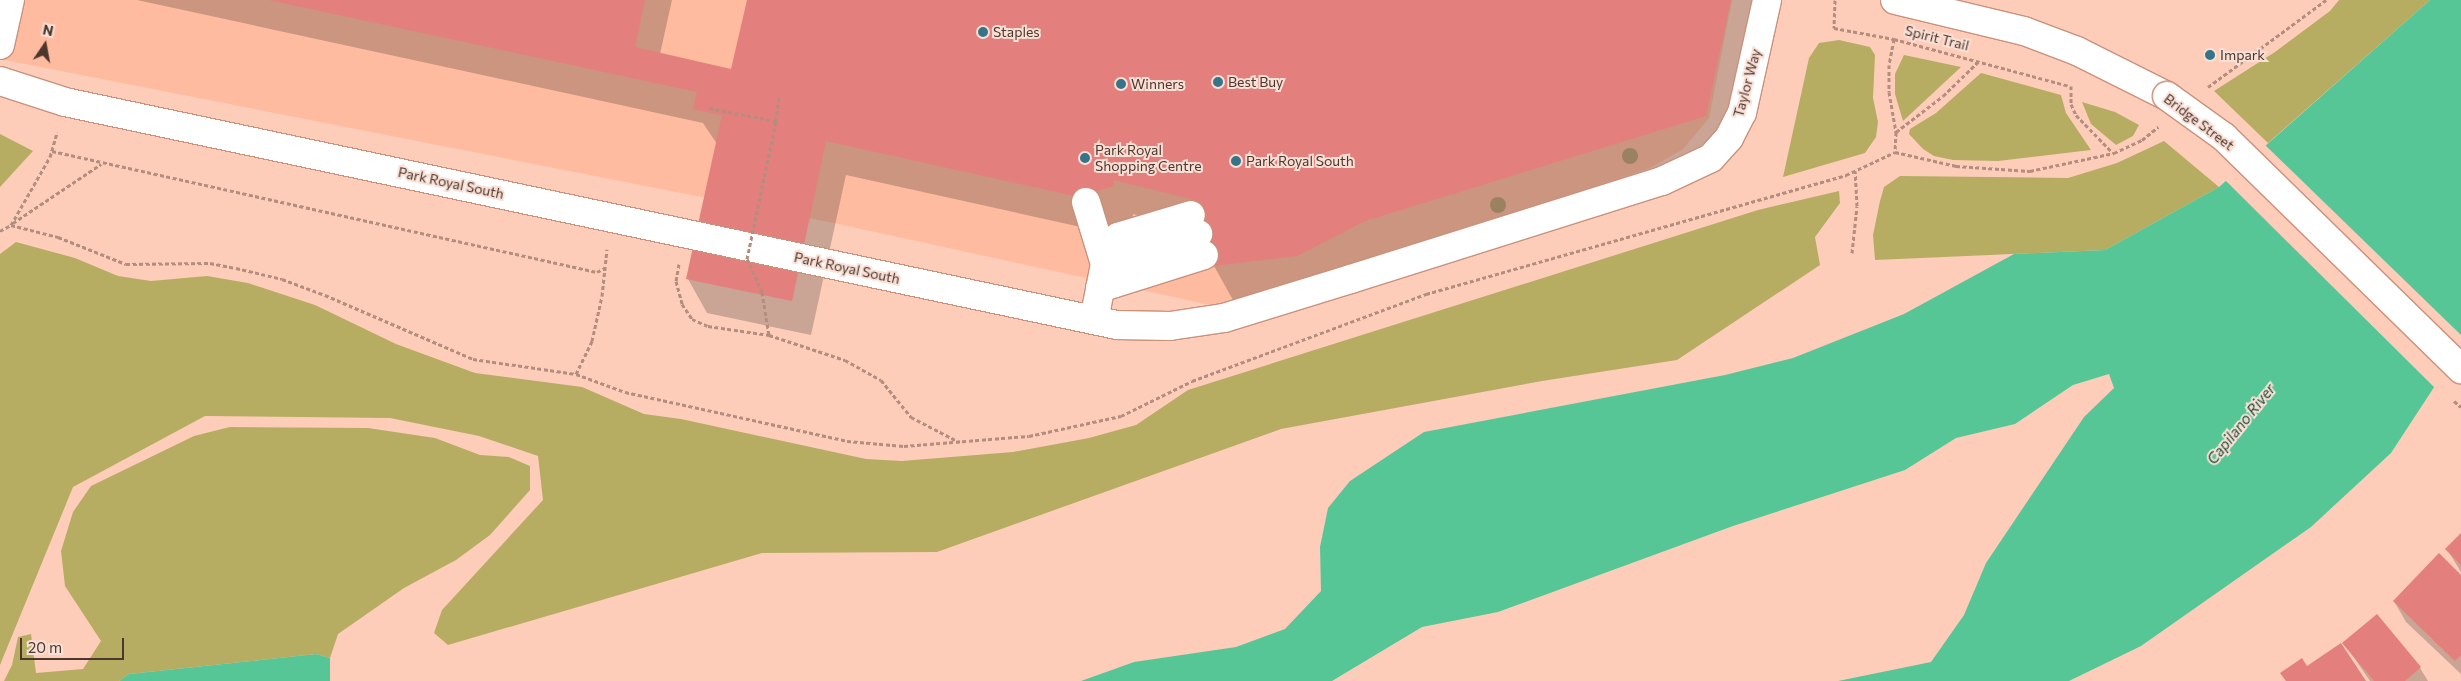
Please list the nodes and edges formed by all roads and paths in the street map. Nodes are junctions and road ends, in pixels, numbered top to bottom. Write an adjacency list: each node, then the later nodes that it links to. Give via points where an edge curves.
1 (1767, 0): 21 (street, Taylor Way, via 1742,113 1729,138)
2 (1835, 0): 6 (path, via 1834,28)
3 (1895, 0): 32 (street, Bridge Street, bridge, via 2024,31 2077,51 2167,96 2224,137)
4 (2326, 0): 11 (path)
5 (10, 4): 7 (street)
6 (1894, 39): 8 (path, Spirit Trail); 17 (path, Spirit Trail, via 1889,65 1889,92)
7 (0, 44)
8 (1979, 60): 10 (path, Spirit Trail); 17 (path, Spirit Trail, via 1943,96)
9 (0, 81): 25 (street, Park Royal South, via 65,102)
10 (2070, 86): 12 (path, Spirit Trail); 20 (path, via 2071,104 2076,115)
11 (2206, 88)
12 (2080, 89)
13 (779, 94): 15 (path)
14 (710, 108): 15 (path)
15 (776, 121): 31 (path, bridge, via 747,259 762,292)
16 (2163, 123): 20 (path, via 2142,140)
17 (1896, 132): 20 (path, Spirit Trail, via 1895,152 1956,166 2030,171)
18 (56, 136): 19 (path)
19 (52, 151): 22 (path); 22 (path, via 11,225 51,195)
20 (2114, 153)
21 (1711, 158): 30 (street, Park Royal South, via 1662,181 1224,318 1133,328)
22 (102, 164): 28 (path, via 597,272)
23 (1855, 171): 27 (path, via 1857,206)
24 (1086, 202): 29 (street)
25 (610, 217): 26 (street, Park Royal South); 28 (path)
26 (685, 233): 30 (street, Park Royal South); 31 (path, via 676,281 682,304 692,319 708,326)
27 (1852, 253)
28 (605, 268): 33 (path, via 592,341)
29 (1102, 276): 29 (street, via 1118,237 1198,235); 30 (street)
30 (1094, 320)
31 (769, 335): 34 (path, via 844,360 874,376 881,380 911,417)
32 (2461, 369)
33 (576, 374)
34 (960, 442)

